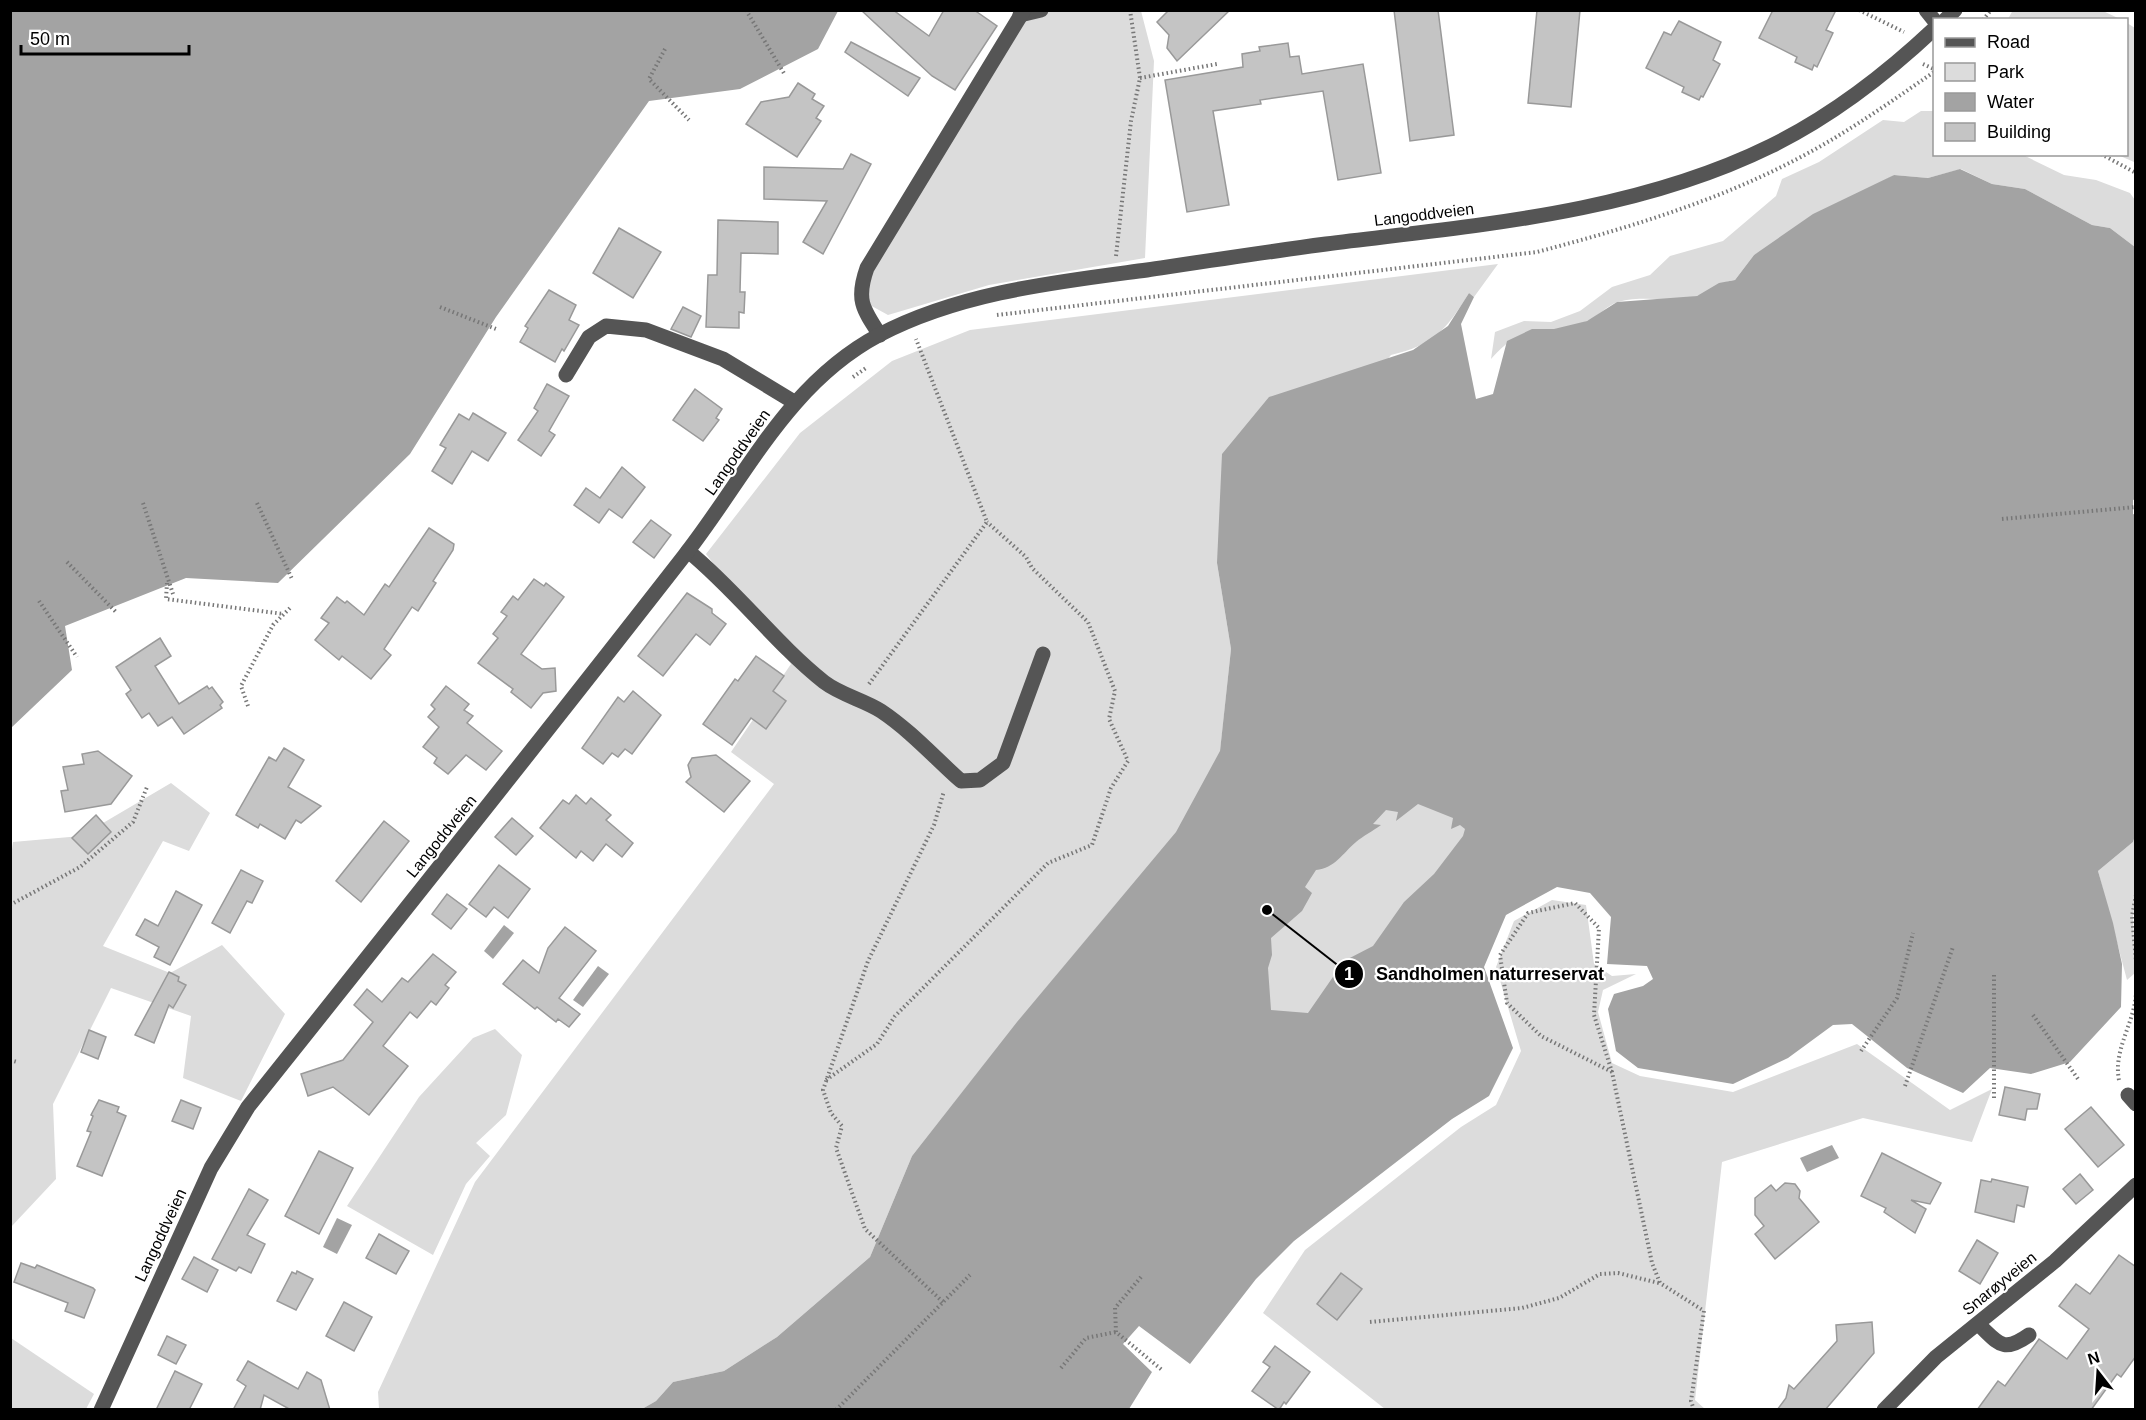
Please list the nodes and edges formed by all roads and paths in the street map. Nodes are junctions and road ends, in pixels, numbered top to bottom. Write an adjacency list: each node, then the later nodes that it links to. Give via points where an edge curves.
1 (746, 10): 10 (path)
2 (1041, 10): 5 (street)
3 (1130, 10): 11 (path)
4 (1859, 10): 7 (path)
5 (1022, 13): 20 (street, via 867,268 860,300)
6 (1933, 31): 15 (street, Langoddveien, via 1857,94 1771,146 1711,172 1575,210)
7 (1904, 32)
8 (664, 49): 12 (path, via 649,79)
9 (1217, 64): 11 (path)
10 (785, 75)
11 (1140, 78): 15 (path, via 1114,254)
12 (689, 120)
13 (2104, 156): 14 (path)
14 (2136, 172)
15 (1127, 272): 20 (street, Langoddveien, via 995,294)
16 (1127, 299): 18 (path)
17 (440, 307): 19 (path)
18 (995, 316)
19 (496, 329)
20 (880, 335): 27 (street, Langoddveien, via 820,375)
21 (923, 335): 22 (path)
22 (916, 339): 23 (path); 32 (path)
23 (907, 344)
24 (872, 363): 26 (path)
25 (566, 375): 27 (street, via 589,338 606,326 646,330 723,359)
26 (846, 382)
27 (794, 402): 33 (street, Langoddveien)
28 (143, 503): 37 (path)
29 (257, 503): 35 (path)
30 (2136, 507): 31 (path)
31 (2002, 519)
32 (987, 522): 44 (path); 61 (path, via 1088,622 1114,691 1109,719 1128,761 1111,788 1092,845 1048,862 895,1016 877,1044)
33 (688, 551): 44 (street, via 772,636 826,683); 76 (street, Langoddveien, via 248,1107 211,1168)
34 (67, 562): 40 (path)
35 (292, 579)
36 (167, 583): 41 (path, via 166,599)
37 (173, 594)
38 (39, 601): 43 (path)
39 (292, 606): 41 (path)
40 (116, 612)
41 (284, 614): 45 (path, via 273,625 242,686)
42 (1043, 654): 46 (street, via 1003,763 980,780 961,781)
43 (76, 657)
44 (858, 699): 46 (street, via 881,711 925,745)
45 (248, 706)
46 (950, 771): 61 (path, via 934,825 868,961)
47 (147, 788): 49 (path, via 133,822 80,867)
48 (2136, 894): 52 (path)
49 (10, 905)
50 (1913, 933): 56 (path, via 1897,998)
51 (1953, 947): 62 (path)
52 (2136, 961)
53 (1994, 975): 63 (path)
54 (2136, 994): 64 (path, via 2135,1012 2119,1053 2117,1071)
55 (2033, 1015): 60 (path)
56 (1861, 1051)
57 (10, 1060): 58 (path)
58 (17, 1062)
59 (1612, 1072): 59 (path, via 1594,1015 1599,928 1575,903 1528,913 1500,955 1507,1003 1541,1036); 68 (path, via 1652,1263)
60 (2078, 1079)
61 (826, 1080): 69 (path, via 823,1090 831,1113 842,1126 836,1148 866,1229)
62 (1905, 1086)
63 (1994, 1098)
64 (2132, 1099)
65 (2136, 1185): 71 (street, Snarøyveien)
66 (970, 1275): 69 (path)
67 (1141, 1277): 72 (path, via 1115,1308)
68 (1660, 1284): 70 (path, via 1618,1273 1600,1274 1559,1298 1522,1308); 78 (path, via 1704,1311 1691,1401)
69 (943, 1302): 77 (path)
70 (1370, 1322)
71 (1978, 1324): 73 (street, via 2007,1347); 79 (street, Snarøyveien, via 1936,1358)
72 (1116, 1332): 74 (path, via 1086,1338); 75 (path)
73 (2029, 1335)
74 (1062, 1368)
75 (1162, 1371)
76 (101, 1410)
77 (836, 1410)
78 (1694, 1410)
79 (1884, 1410)

